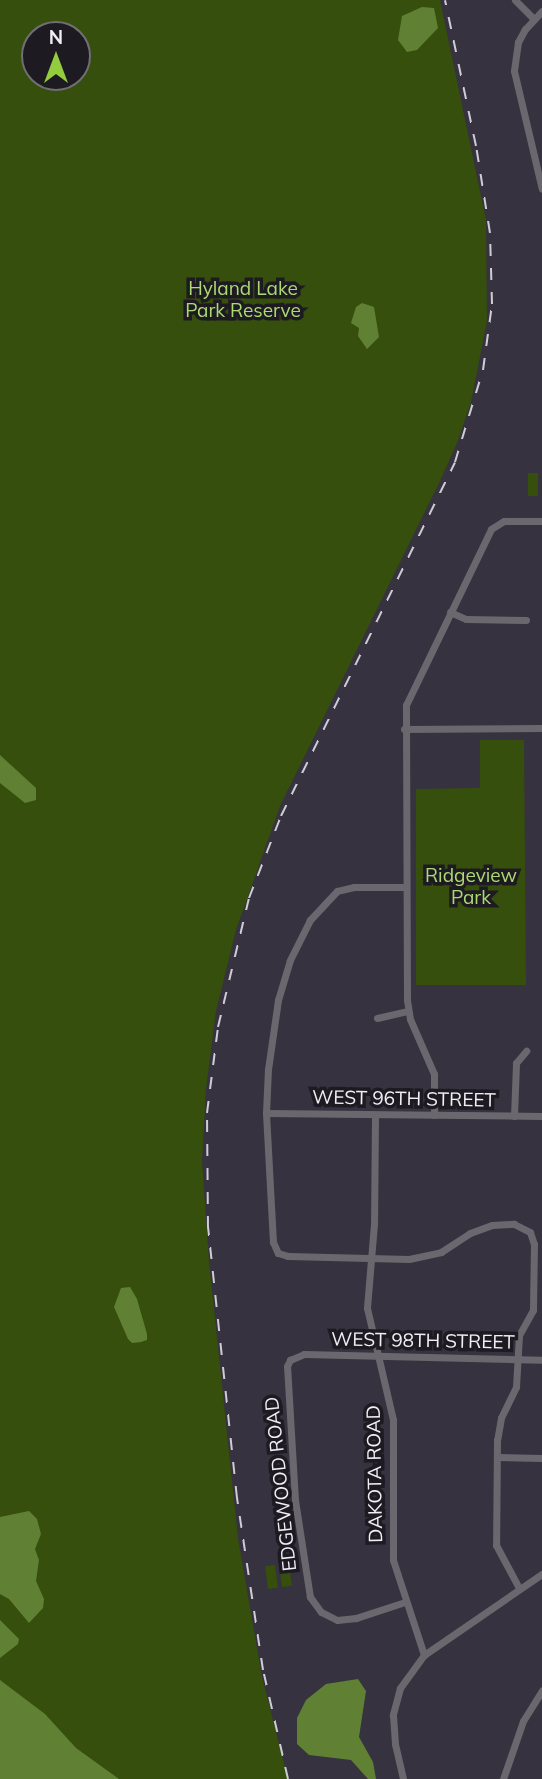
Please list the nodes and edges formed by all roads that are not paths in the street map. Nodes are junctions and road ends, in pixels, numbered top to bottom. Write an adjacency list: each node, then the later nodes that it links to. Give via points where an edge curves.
1 (515, 0): 3 (street)
2 (542, 11): 3 (street)
3 (533, 19): 4 (street, via 518,42 514,71)
4 (542, 185)
5 (542, 521): 6 (street, via 504,522 491,529)
6 (450, 612): 7 (street, via 466,619); 9 (street, via 410,694)
7 (526, 620)
8 (542, 728): 9 (street)
9 (404, 729): 10 (street)
10 (406, 887): 11 (street); 14 (street, via 337,891 310,920 290,960 278,1000)
11 (408, 1011): 12 (street); 16 (street, via 434,1074)
12 (377, 1018)
13 (526, 1051): 17 (street, via 516,1063)
14 (266, 1113): 15 (street, WEST 96TH STREET); 19 (street, via 272,1242 278,1253)
15 (376, 1115): 16 (street, WEST 96TH STREET); 19 (street, DAKOTA ROAD)
16 (434, 1115): 17 (street, WEST 96TH STREET)
17 (514, 1116): 18 (street, WEST 96TH STREET)
18 (542, 1116)
19 (370, 1258): 21 (street, DAKOTA ROAD, via 367,1308); 22 (street, via 431,1256 481,1228 504,1224 526,1228 534,1244 533,1310 519,1335)
20 (304, 1354): 21 (street, WEST 98TH STREET); 28 (street, EDGEWOOD ROAD, via 290,1360 285,1373 295,1500 310,1597 321,1612 337,1620)
21 (378, 1356): 22 (street, WEST 98TH STREET); 28 (street, DAKOTA ROAD, via 393,1420 393,1560)
22 (518, 1359): 23 (street, WEST 98TH STREET); 24 (street, via 516,1387 498,1429)
23 (542, 1360)
24 (497, 1457): 25 (street); 27 (street, via 496,1545)
25 (542, 1458)
26 (542, 1574): 27 (street)
27 (519, 1588): 29 (street)
28 (405, 1602): 29 (street, DAKOTA ROAD)
29 (424, 1655): 31 (street, via 400,1688 393,1715)
30 (542, 1690): 32 (street, via 523,1721)
31 (403, 1779)
32 (503, 1779)

